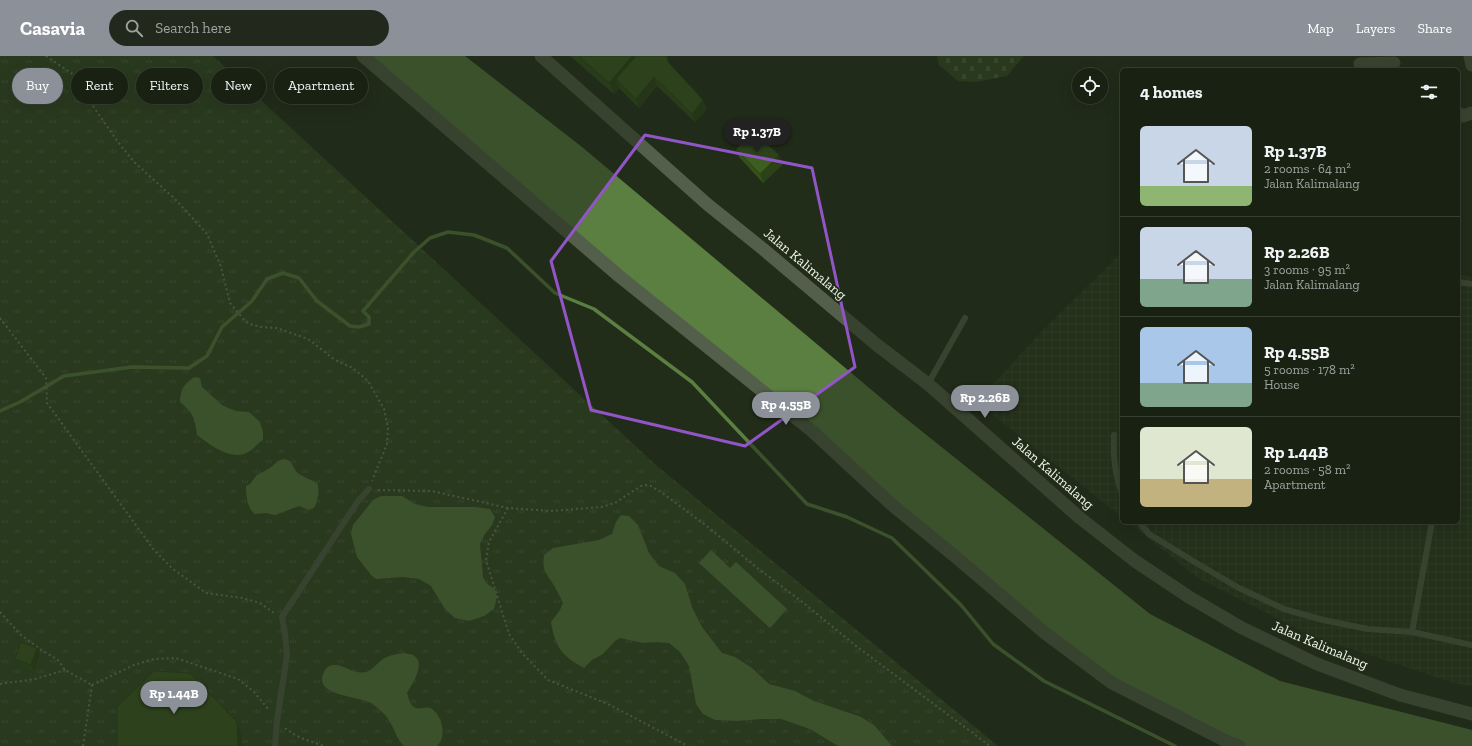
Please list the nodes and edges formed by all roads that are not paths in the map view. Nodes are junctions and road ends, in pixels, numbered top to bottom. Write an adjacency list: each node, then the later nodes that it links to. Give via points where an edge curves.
1 (363, 56): 22 (street, via 619,276 812,431 891,504 1045,633 1112,683)
2 (541, 56): 12 (street, Jalan Kalimalang, via 707,204)
3 (1470, 56): 6 (street)
4 (1395, 63): 5 (street)
5 (1360, 64)
6 (1472, 65)
7 (1472, 113): 8 (street, via 1463,116)
8 (1460, 114)
9 (1460, 282): 10 (lane)
10 (1472, 284)
11 (964, 318): 12 (lane)
12 (928, 384): 20 (street, Jalan Kalimalang, via 1080,518 1135,561 1189,597 1242,628 1317,664 1400,695)
13 (1114, 435): 14 (lane, via 1113,452 1116,478)
14 (1120, 487)
15 (369, 490): 21 (lane, via 358,501 282,617 287,655)
16 (1140, 524): 18 (lane, via 1149,534 1198,564 1239,588 1284,609 1368,629)
17 (1432, 524): 18 (lane)
18 (1412, 632): 19 (lane)
19 (1472, 645)
20 (1472, 714)
21 (275, 746)
22 (1239, 746)

